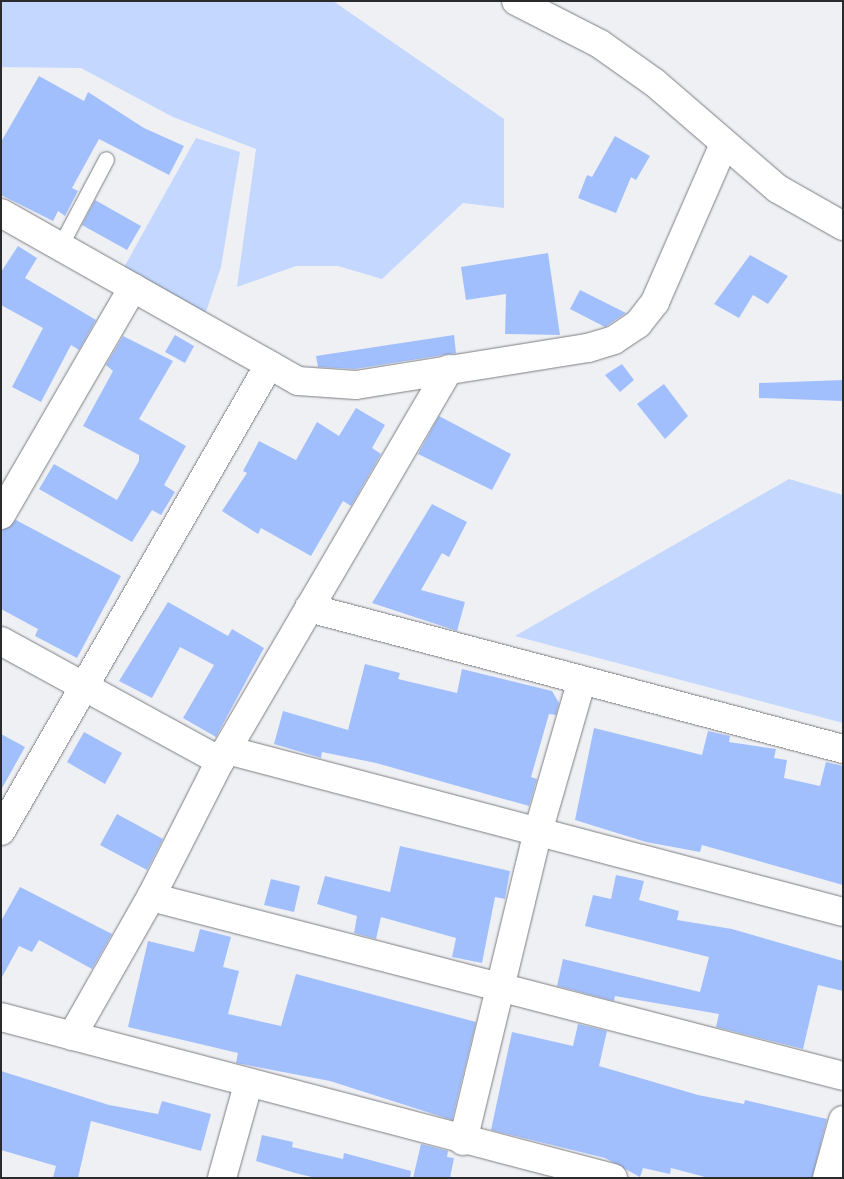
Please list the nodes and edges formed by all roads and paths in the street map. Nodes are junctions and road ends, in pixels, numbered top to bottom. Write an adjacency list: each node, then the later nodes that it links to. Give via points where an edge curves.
1 (516, 1): 2 (street, via 600,44 654,83)
2 (724, 144): 5 (street, via 778,189); 9 (street, via 655,302 638,324 614,340 588,348)
3 (106, 159): 6 (lane)
4 (1, 213): 6 (street)
5 (843, 226)
6 (60, 246): 7 (street)
7 (133, 287): 8 (street); 10 (street)
8 (268, 364): 9 (street, via 298,381 324,386 356,385); 14 (street)
9 (449, 369): 11 (street)
10 (1, 515)
11 (309, 608): 13 (street); 16 (street)
12 (1, 642): 14 (street)
13 (582, 680): 15 (street); 18 (street)
14 (83, 688): 16 (street); 17 (street)
15 (843, 749)
16 (223, 756): 18 (street); 19 (street)
17 (1, 832)
18 (538, 832): 20 (street); 21 (street)
19 (151, 897): 21 (street); 23 (street)
20 (843, 912)
21 (502, 988): 24 (street); 27 (street)
22 (1, 1016): 23 (street)
23 (72, 1036): 25 (street)
24 (843, 1076)
25 (248, 1084): 27 (street); 28 (street)
26 (843, 1120): 30 (street)
27 (464, 1141): 29 (street)
28 (222, 1178)
29 (613, 1178)
30 (827, 1178)

